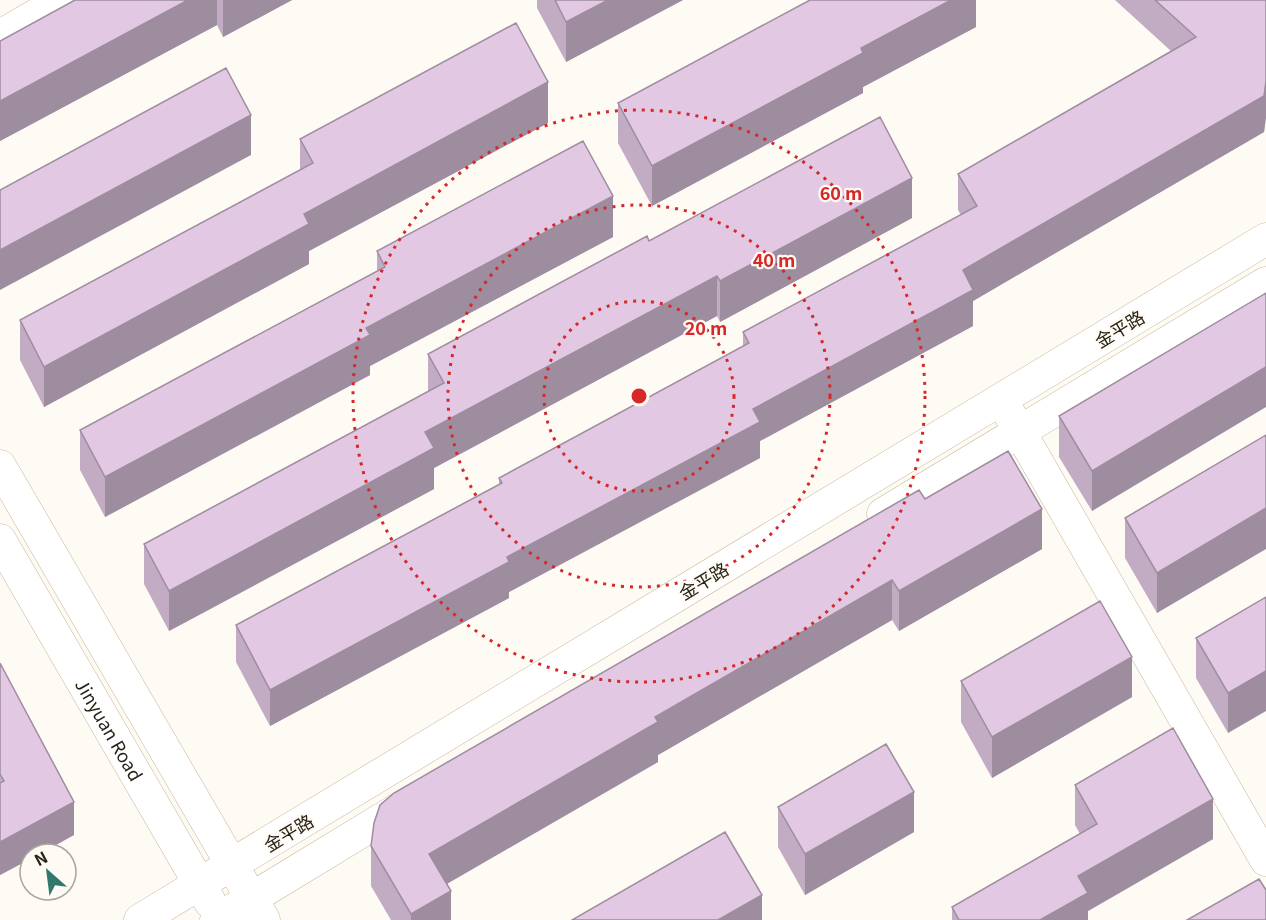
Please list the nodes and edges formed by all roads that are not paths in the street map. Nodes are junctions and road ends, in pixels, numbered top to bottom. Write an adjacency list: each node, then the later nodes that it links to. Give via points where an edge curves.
1 (62, 0): 2 (street)
2 (0, 36)
3 (1266, 239): 5 (street, 金平路)
4 (1266, 283): 6 (street, 金平路)
5 (1001, 400): 6 (street); 12 (street, 金平路)
6 (1018, 431): 8 (street, 金平路); 11 (street)
7 (0, 465): 12 (street)
8 (855, 531)
9 (0, 540): 13 (street, Jinyuan Road)
10 (436, 786): 14 (street, 金平路)
11 (1266, 860)
12 (233, 865): 13 (street, 金平路); 14 (street)
13 (200, 885): 15 (street, Jinyuan Road); 16 (street, 金平路)
14 (258, 909): 15 (street, 金平路)
15 (219, 919)
16 (140, 920)

